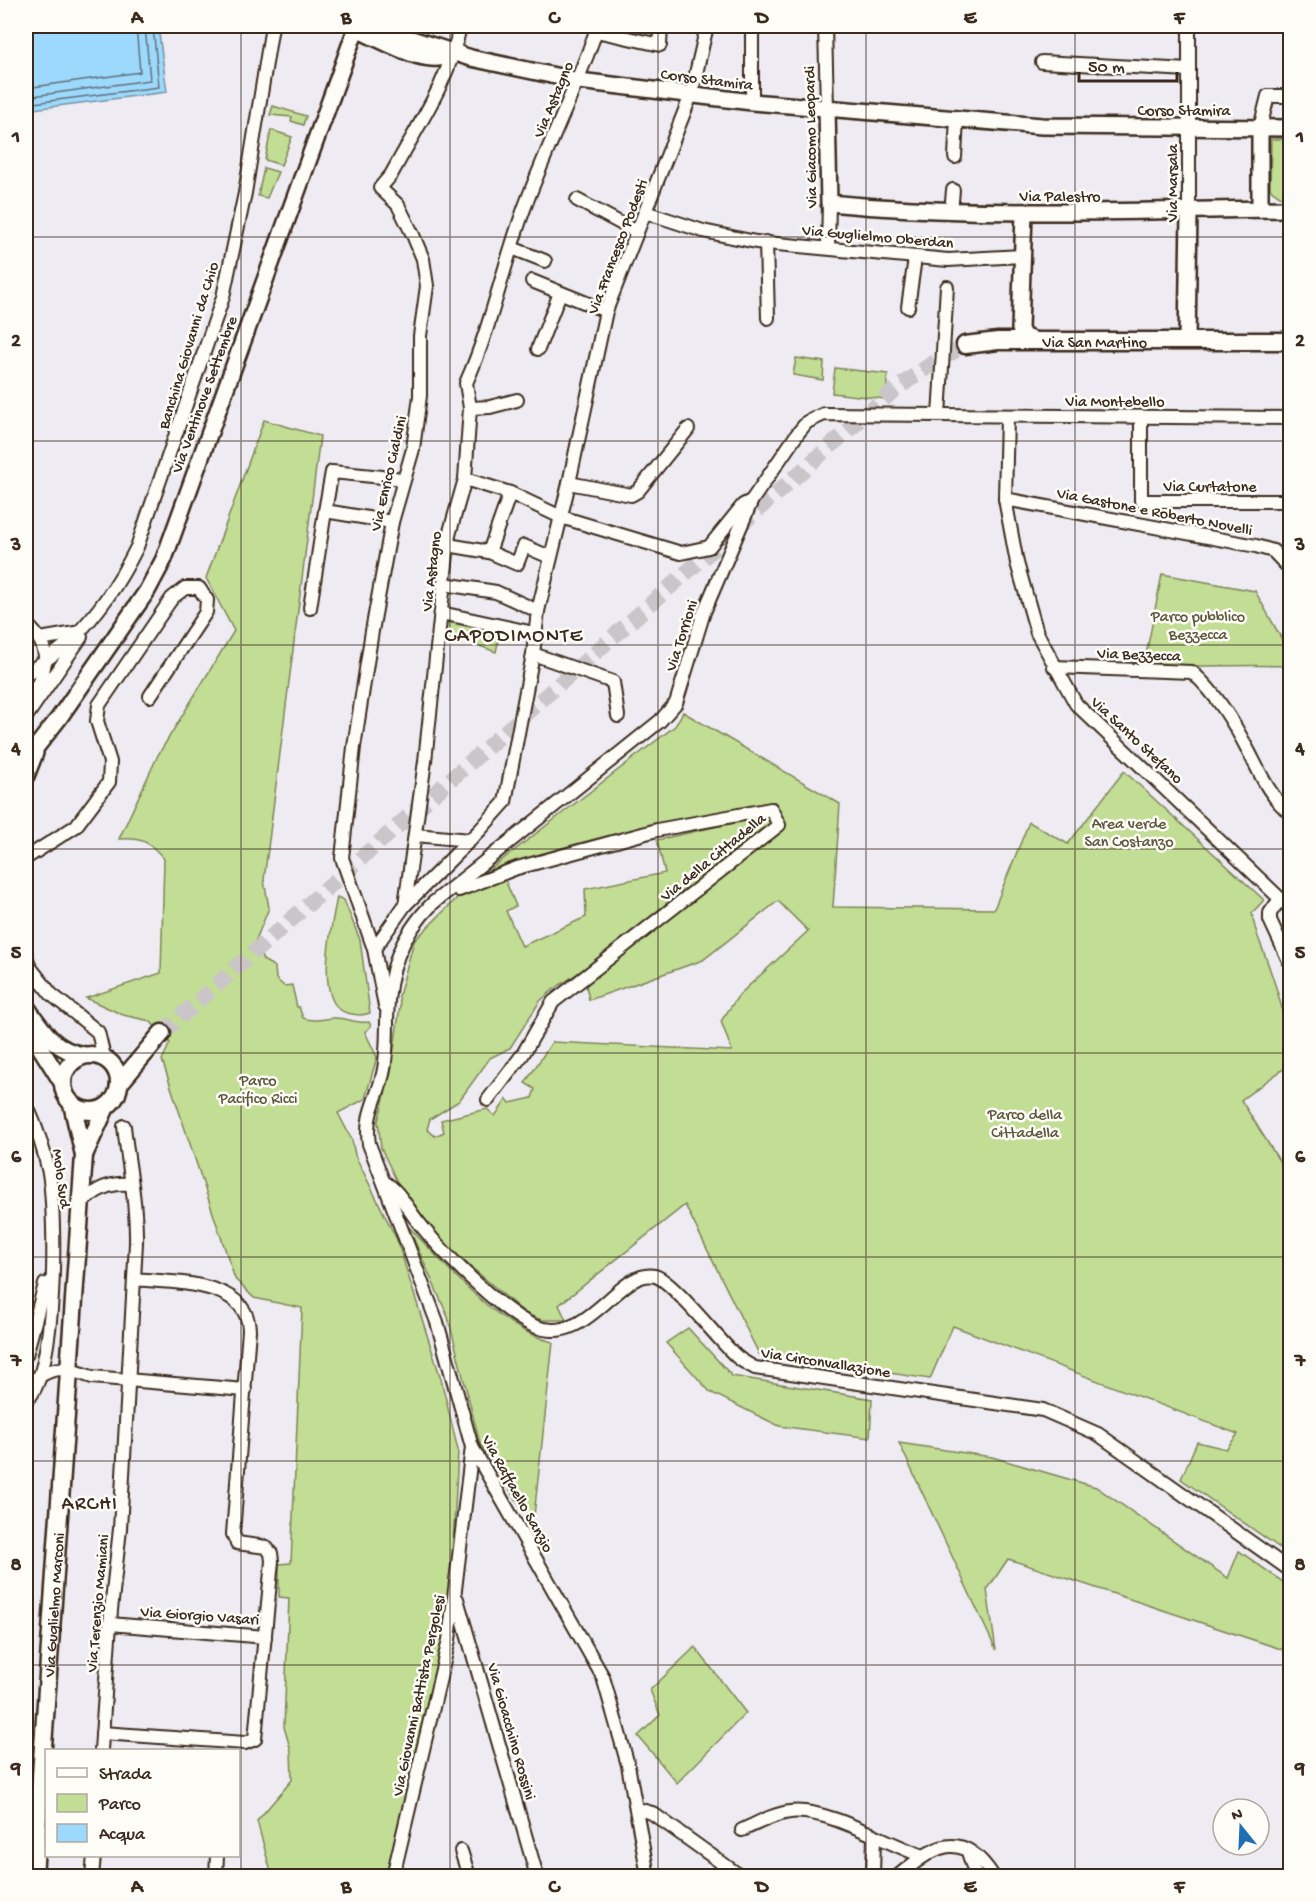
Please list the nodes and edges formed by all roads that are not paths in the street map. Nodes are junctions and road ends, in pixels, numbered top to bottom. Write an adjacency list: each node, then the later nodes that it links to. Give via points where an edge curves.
1 (272, 26): 75 (street, Banchina Giovanni da Chio, via 249,172 223,297 137,547)
2 (460, 26): 9 (street, Via Enrico Cialdini)
3 (661, 26): 12 (street, Via Astagno, via 660,45 596,31)
4 (707, 26): 13 (street, Via Francesco Podesti)
5 (825, 26): 16 (street, Via Giacomo Leopardi)
6 (1189, 26): 11 (street, Via Marsala)
7 (356, 27): 9 (street, Corso Stamira, via 380,29); 88 (street, Via Ventinove Settembre, via 164,560 147,591)
8 (752, 27): 15 (street)
9 (455, 53): 12 (street, Corso Stamira); 57 (street, Via Enrico Cialdini, via 431,104 391,176 380,188 398,205 413,235 423,259 427,286 420,336 420,396 413,449)
10 (1042, 62): 11 (street)
11 (1189, 70): 18 (street, Via Marsala)
12 (579, 81): 13 (street, Corso Stamira); 34 (street, Via Astagno, via 551,141)
13 (692, 95): 15 (street, Corso Stamira); 27 (street, Via Francesco Podesti)
14 (1290, 96): 19 (street, via 1268,96)
15 (752, 102): 16 (street, Corso Stamira)
16 (827, 108): 17 (street, Corso Stamira); 24 (street, Via Giacomo Leopardi)
17 (957, 117): 18 (street, Corso Stamira, via 1042,126); 21 (street)
18 (1190, 127): 19 (street, Corso Stamira); 29 (street, Via Marsala)
19 (1260, 128): 20 (street, Corso Stamira); 25 (street)
20 (1290, 128)
21 (955, 157)
22 (953, 190): 28 (street)
23 (577, 200): 31 (street)
24 (829, 203): 28 (street, Via Palestro); 33 (street, Via Giacomo Leopardi)
25 (1260, 209): 26 (street, Via Palestro); 29 (street, Via Palestro)
26 (1290, 209)
27 (645, 212): 31 (street, Via Francesco Podesti); 32 (street, Via Guglielmo Oberdan, via 703,231)
28 (951, 212): 30 (street, Via Palestro)
29 (1189, 212): 30 (street, Via Palestro); 46 (street, Via Marsala)
30 (1024, 213): 35 (street, Via San Martino)
31 (637, 232): 42 (street, Via Francesco Podesti)
32 (766, 242): 33 (street, Via Guglielmo Oberdan); 43 (street)
33 (828, 247): 36 (street, Via Guglielmo Oberdan)
34 (512, 248): 37 (street); 51 (street, Via Astagno, via 466,382)
35 (1022, 256): 36 (street, Via Guglielmo Oberdan); 44 (street, Via San Martino)
36 (915, 258): 41 (street)
37 (545, 261)
38 (532, 281): 40 (street)
39 (947, 287): 52 (street)
40 (560, 293): 42 (street); 49 (street)
41 (908, 307)
42 (606, 311): 59 (street, Via Francesco Podesti)
43 (768, 318)
44 (1020, 329): 45 (street, Via San Martino, via 1024,337); 48 (street, via 1015,334 978,339)
45 (1037, 341): 46 (main road, Via San Martino); 48 (main road)
46 (1186, 341): 47 (main road, Via San Martino)
47 (1290, 341)
48 (965, 345)
49 (538, 349)
50 (517, 400): 51 (street)
51 (470, 408): 58 (street, Via Astagno)
52 (939, 415): 53 (street, Via Montebello); 62 (street, Via Torrioni, via 824,414 803,428)
53 (1007, 417): 54 (street, Via Montebello); 61 (street, Via Santo Stefano)
54 (1142, 417): 55 (street, Via Montebello); 63 (street, Via Curtatone, via 1141,501)
55 (1290, 418)
56 (688, 429): 59 (street, via 631,495)
57 (403, 479): 64 (street, via 332,472); 66 (street, Via Enrico Cialdini)
58 (465, 479): 60 (street); 67 (street, Via Astagno)
59 (569, 483): 65 (street, Via Francesco Podesti)
60 (510, 493): 65 (street); 68 (street)
61 (1005, 499): 70 (street, Via Gastone e Roberto Novelli, via 1256,546 1273,551); 82 (street, Via Santo Stefano, via 1017,563 1037,633)
62 (752, 500): 65 (street, via 743,505 709,547 697,552 681,553); 96 (street, Via Torrioni, via 704,612 676,703 660,721)
63 (1290, 501)
64 (325, 511): 66 (street); 72 (street)
65 (561, 517): 69 (street, Via Francesco Podesti)
66 (392, 522): 99 (street, Via Enrico Cialdini, via 354,747 342,858)
67 (448, 545): 68 (street); 71 (street, Via Astagno)
68 (489, 552): 69 (street, via 517,564 524,546)
69 (550, 557): 73 (street, Via Francesco Podesti)
70 (1290, 569)
71 (444, 584): 73 (street, via 496,592); 74 (street, Via Astagno)
72 (310, 608)
73 (538, 611): 78 (street, Via Francesco Podesti)
74 (441, 612): 78 (street); 92 (street, Via Astagno)
75 (88, 622): 77 (street, Banchina Giovanni da Chio); 87 (street, Banchina Giovanni da Chio)
76 (26, 624): 79 (street)
77 (79, 632): 79 (street); 81 (street, Banchina Giovanni da Chio)
78 (534, 633): 80 (street, Via Francesco Podesti)
79 (40, 639): 81 (street)
80 (533, 654): 86 (street, via 613,682); 93 (street, Via Francesco Podesti, via 504,802)
81 (46, 660): 83 (street, Banchina Giovanni da Chio); 85 (street, Banchina Giovanni da Chio)
82 (1054, 667): 91 (street, Via Bezzecca, via 1192,672 1208,686 1236,727 1276,801); 95 (street, Via Santo Stefano, via 1076,704)
83 (26, 675)
84 (150, 696): 94 (street, via 206,612 207,600 199,588 188,587 176,594 99,705 98,726 111,767 107,786 76,826)
85 (26, 705)
86 (618, 716)
87 (26, 717)
88 (38, 747): 89 (street, Via Ventinove Settembre); 90 (street, Via Ventinove Settembre)
89 (26, 760)
90 (26, 776)
91 (1290, 813)
92 (415, 835): 93 (street); 97 (street, Via Astagno)
93 (470, 840): 97 (street, Via Francesco Podesti)
94 (26, 858)
95 (1280, 898): 98 (street, Via Santo Stefano); 101 (street, via 1270,920)
96 (433, 903): 102 (street, Via Torrioni, via 404,937); 110 (street, Via della Cittadella, via 473,883 517,868 657,830 771,809 779,825 553,1002 523,1053)
97 (405, 905): 99 (street, Via Francesco Podesti)
98 (1290, 908)
99 (374, 949): 102 (street); 104 (street)
100 (26, 954): 107 (street, via 29,966 51,994 98,1032)
101 (1290, 963)
102 (393, 969): 104 (street, Via Torrioni)
103 (26, 1006): 106 (street, via 55,1044)
104 (387, 1016): 116 (street, Via Raffaello Sanzio, via 388,1049 367,1131)
105 (26, 1025): 108 (street, Via Guglielmo Marconi)
106 (84, 1055): 107 (main road); 108 (main road, via 67,1068)
107 (109, 1061): 109 (main road); 109 (main road, Via Guglielmo Marconi, via 127,1061 162,1033)
108 (63, 1084): 112 (main road, Via Guglielmo Marconi)
109 (120, 1084): 113 (main road, Via Guglielmo Marconi, via 116,1097)
110 (488, 1100)
111 (26, 1104): 119 (street, Molo Sud, via 49,1174)
112 (72, 1104): 113 (main road, via 88,1111); 115 (main road, Via Guglielmo Marconi)
113 (106, 1107): 115 (main road, Via Guglielmo Marconi)
114 (124, 1126): 117 (street, Via Terenzio Mamiani)
115 (84, 1155): 118 (main road, Via Guglielmo Marconi)
116 (382, 1182): 128 (street, Via Raffaello Sanzio, via 437,1322); 129 (street, Via Circonvallazione, via 391,1186 418,1223 457,1265 537,1328 577,1325 630,1283 656,1276 737,1358 755,1368 1043,1410 1098,1434)
117 (130, 1184): 118 (street, via 103,1187); 120 (street, Via Terenzio Mamiani, via 136,1207)
118 (81, 1203): 122 (main road, Via Guglielmo Marconi)
119 (51, 1260): 121 (street, Molo Sud); 123 (street, Molo Sud, via 49,1326)
120 (134, 1279): 124 (street, Via Terenzio Mamiani); 126 (street, Via Giorgio Vasari, via 216,1289 242,1309 249,1322)
121 (26, 1355)
122 (69, 1369): 123 (street, via 52,1368); 124 (street, via 92,1377); 144 (main road, Via Guglielmo Marconi)
123 (42, 1373): 125 (street); 127 (street, Molo Sud)
124 (128, 1380): 126 (street); 131 (street, Via Terenzio Mamiani)
125 (26, 1386)
126 (245, 1390): 132 (street, Via Giorgio Vasari, via 233,1534 237,1543 262,1545 271,1553)
127 (26, 1401)
128 (472, 1447): 130 (street, Via Giovanni Battista Pergolesi); 136 (street, Via Raffaello Sanzio, via 603,1677)
129 (1290, 1570)
130 (456, 1595): 147 (street, Via Giovanni Battista Pergolesi, via 449,1640); 149 (street, Via Gioacchino Rossini)
131 (110, 1624): 132 (street, Via Giorgio Vasari); 133 (street, Via Terenzio Mamiani)
132 (265, 1636): 134 (street, via 256,1736 249,1743)
133 (102, 1733): 134 (street); 135 (street, Via Terenzio Mamiani)
134 (228, 1746)
135 (101, 1749)
136 (638, 1809): 150 (street, Via Raffaello Sanzio); 151 (street, via 652,1813)
137 (742, 1830): 138 (street, via 798,1811 824,1816)
138 (874, 1836): 141 (street); 152 (street)
139 (461, 1851): 148 (street)
140 (968, 1852): 141 (street, via 940,1846); 154 (street); 155 (street, via 983,1861)
141 (923, 1856): 153 (street)
142 (94, 1857): 145 (street)
143 (218, 1857): 146 (street)
144 (34, 1876)
145 (92, 1876)
146 (216, 1876)
147 (393, 1876)
148 (469, 1876)
149 (537, 1876)
150 (648, 1876)
151 (740, 1876)
152 (873, 1876)
153 (898, 1876)
154 (976, 1876)
155 (993, 1876)

